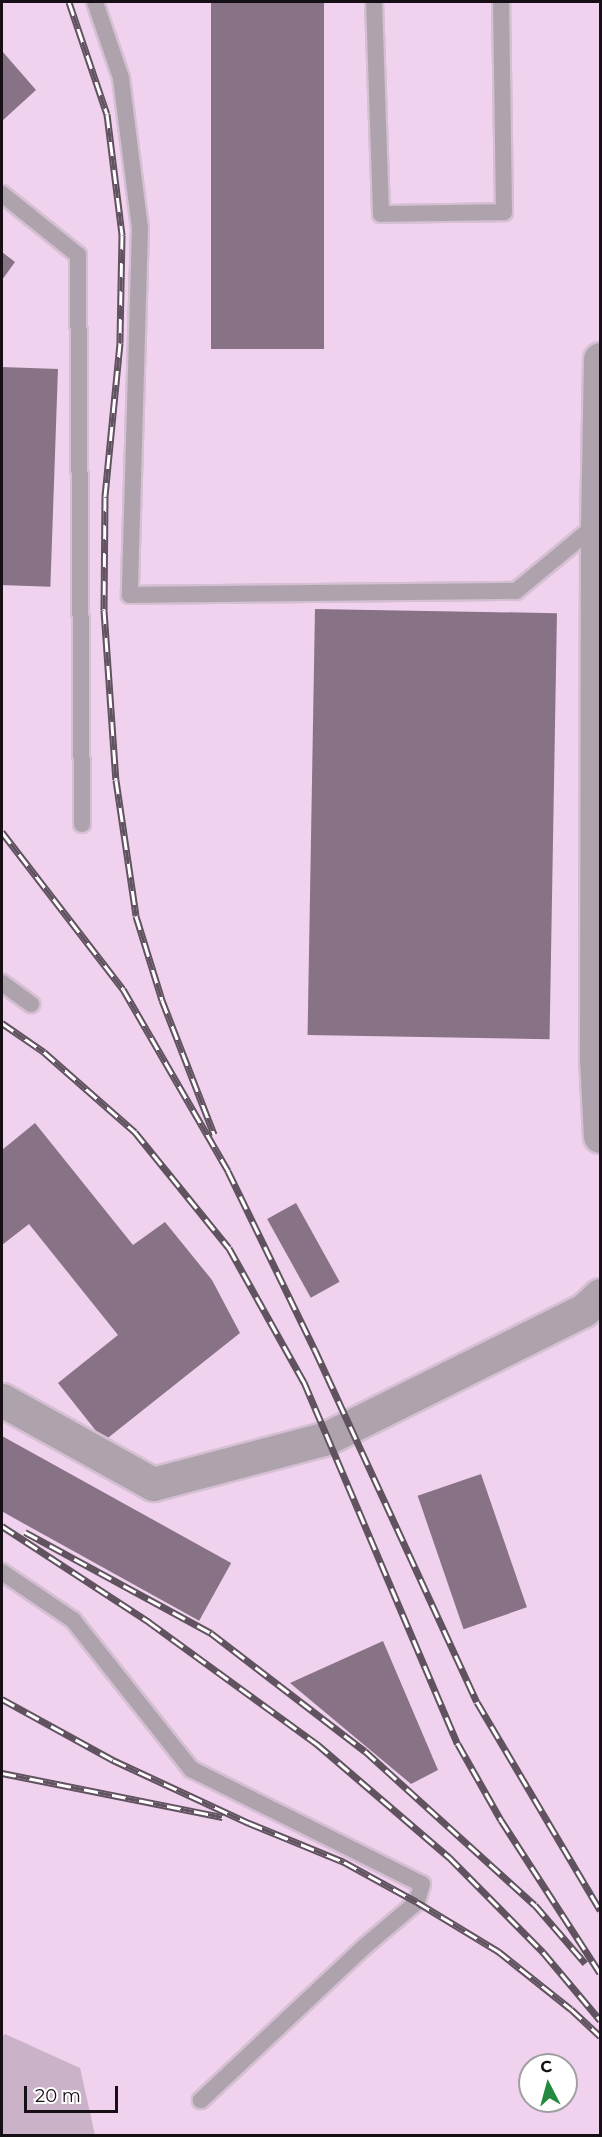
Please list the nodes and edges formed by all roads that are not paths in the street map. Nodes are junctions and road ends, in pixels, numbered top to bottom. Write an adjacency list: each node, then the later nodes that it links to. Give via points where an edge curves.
1 (94, 2): 6 (lane, via 121,78 140,228 130,595 516,591)
2 (374, 2): 3 (lane, via 381,214 504,212)
3 (501, 2)
4 (2, 194): 7 (lane, via 78,255)
5 (600, 359): 6 (street)
6 (597, 524): 10 (street, via 596,1059)
7 (82, 824)
8 (2, 983): 9 (lane)
9 (31, 1004)
10 (600, 1136)
11 (600, 1295): 12 (street, via 584,1311 327,1438 153,1484)
12 (2, 1400)
13 (2, 1572): 14 (lane, via 73,1620 190,1769 422,1884 417,1902)
14 (201, 2100)

